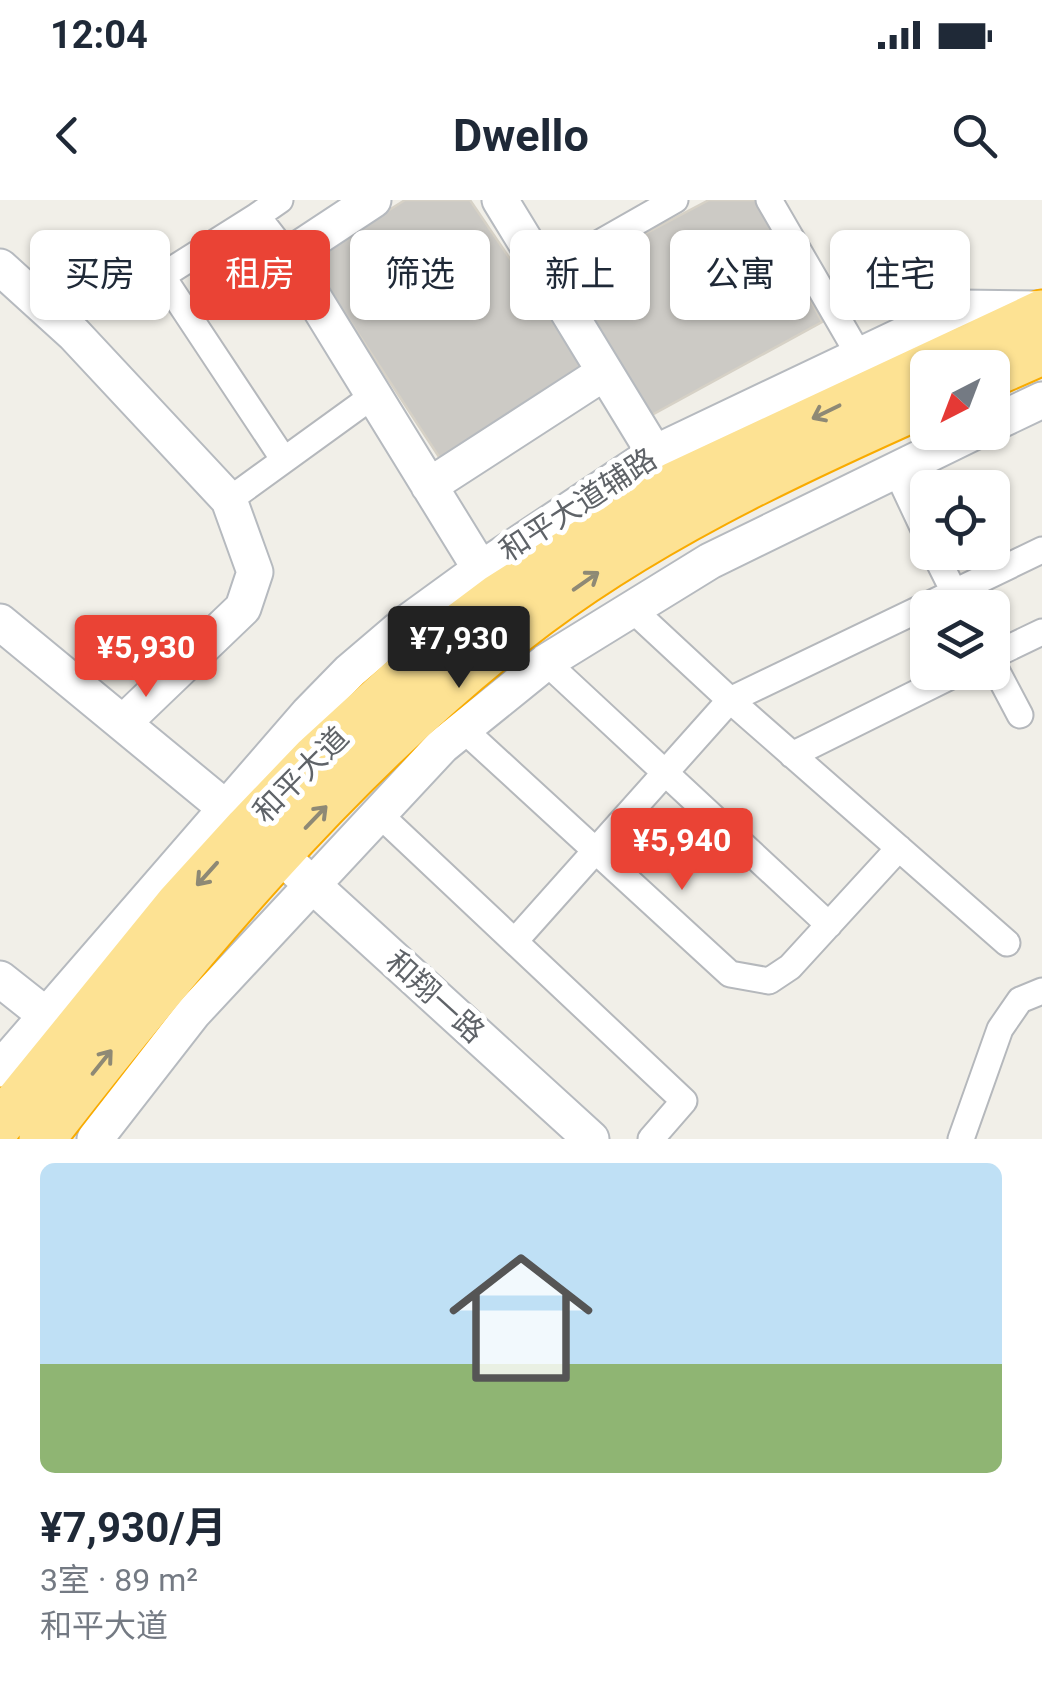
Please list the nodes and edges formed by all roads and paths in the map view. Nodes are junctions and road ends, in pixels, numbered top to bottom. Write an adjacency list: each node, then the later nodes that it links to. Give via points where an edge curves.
1 (280, 200): 7 (street)
2 (373, 200): 9 (street)
3 (500, 200): 10 (street)
4 (675, 200): 6 (street)
5 (770, 200): 23 (street)
6 (634, 210): 11 (street)
7 (257, 216): 8 (street); 13 (street)
8 (268, 230)
9 (327, 230)
10 (518, 230)
11 (606, 230)
12 (0, 267): 19 (street)
13 (170, 271)
14 (170, 288): 28 (street)
15 (1042, 311): 23 (highway, 和平大道)
16 (95, 320): 19 (path)
17 (328, 320): 24 (street)
18 (573, 320): 22 (street)
19 (74, 334): 32 (street)
20 (1042, 352): 21 (highway)
21 (1010, 366)
22 (605, 372): 30 (street); 31 (street)
23 (901, 393): 30 (highway, 和平大道); 30 (street, 和平大道辅路)
24 (374, 395): 28 (street); 31 (street)
25 (1042, 400): 26 (street)
26 (1010, 415)
27 (938, 450): 29 (street)
28 (284, 460): 32 (street)
29 (896, 470): 33 (street); 35 (street)
30 (673, 485): 35 (street); 36 (highway, 和平大道); 53 (highway, 和平大道, one-way to 30, via 382,749 518,629 598,572)
31 (430, 486): 36 (street)
32 (230, 500): 48 (street, via 255,572 244,608)
33 (910, 500)
34 (1042, 550): 37 (street)
35 (710, 561): 38 (street)
36 (489, 582): 53 (highway, 和平大道)
37 (974, 590)
38 (632, 609): 43 (street); 46 (street)
39 (910, 621): 46 (street)
40 (0, 622): 48 (street, 和翔一路)
41 (1042, 632): 42 (street)
42 (1010, 649)
43 (546, 662): 49 (street); 51 (street)
44 (924, 690): 50 (street)
45 (1008, 690): 47 (street)
46 (730, 700): 50 (street); 51 (street)
47 (1020, 715)
48 (123, 722): 53 (street, 和翔一路)
49 (463, 729): 52 (street); 55 (street)
50 (792, 755): 54 (street)
51 (664, 774): 55 (street); 57 (street)
52 (379, 814): 56 (street); 58 (street)
53 (251, 830): 56 (street, 和翔一路); 62 (highway, 和平大道); 65 (highway, 和平大道, one-way to 53, via 101,1063)
54 (899, 848): 57 (street); 59 (street)
55 (596, 851): 57 (street, via 730,974 770,982); 58 (street)
56 (312, 885): 66 (street, via 193,1013); 67 (street, 和翔一路)
57 (830, 924)
58 (514, 941): 68 (street, via 684,1101)
59 (1007, 943)
60 (0, 979): 62 (street)
61 (1042, 992): 69 (street, via 1020,1000 1000,1029)
62 (58, 1024): 63 (street); 64 (highway, 和平大道)
63 (0, 1069)
64 (0, 1124)
65 (42, 1139)
66 (95, 1139)
67 (591, 1139)
68 (651, 1139)
69 (961, 1139)

